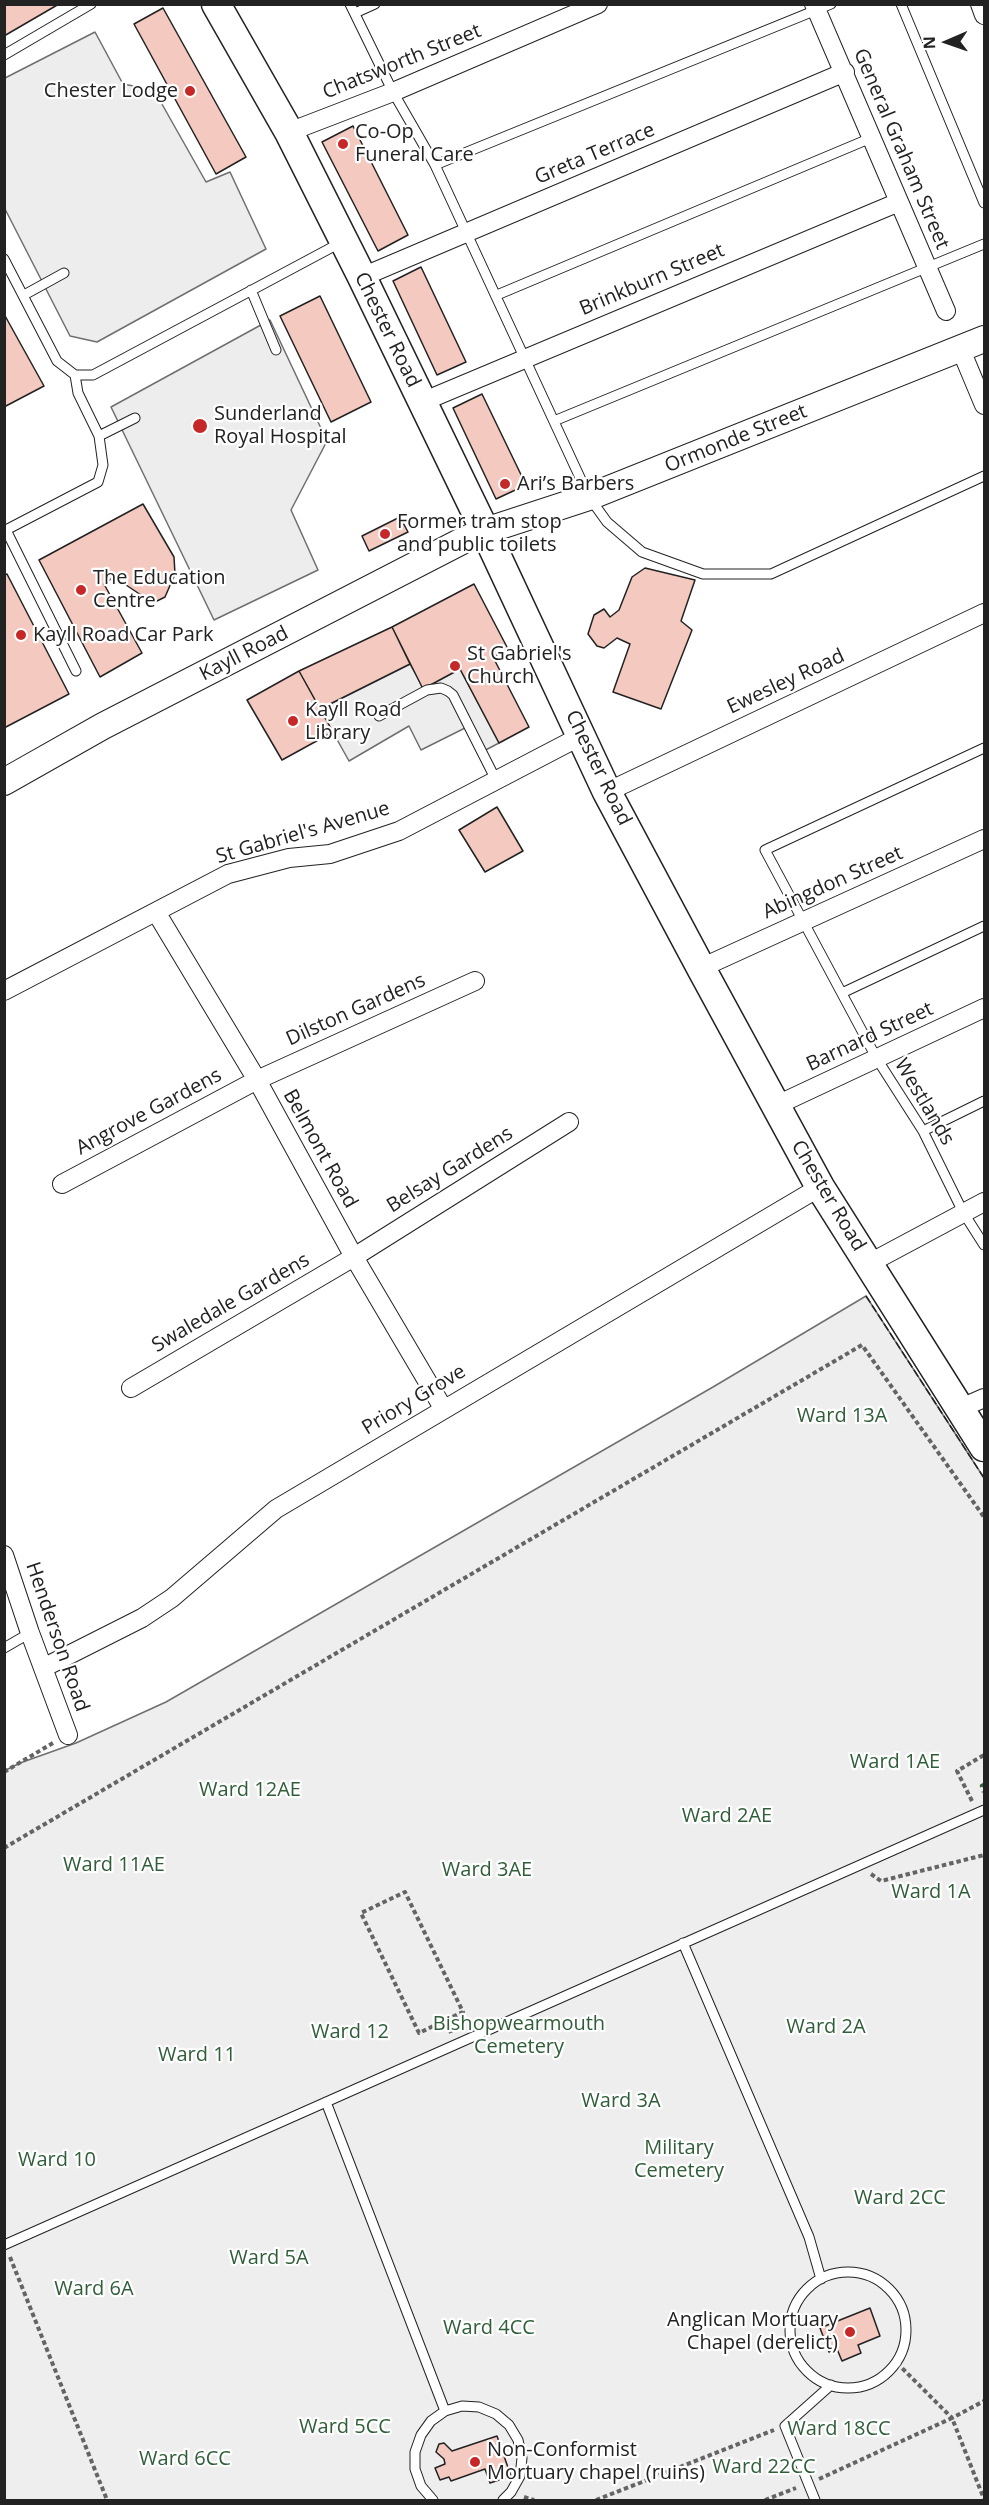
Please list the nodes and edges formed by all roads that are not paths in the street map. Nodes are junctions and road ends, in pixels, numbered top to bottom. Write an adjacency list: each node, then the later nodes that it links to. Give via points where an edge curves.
1 (91, 4): 10 (lane)
2 (216, 4): 13 (main road, Chester Road)
3 (375, 4): 8 (lane)
4 (598, 4): 12 (street, Chatsworth Street)
5 (901, 4): 17 (lane)
6 (980, 4): 9 (street)
7 (820, 7): 11 (street, General Graham Street); 15 (lane)
8 (353, 9): 12 (lane)
9 (984, 15)
10 (4, 54)
11 (845, 72): 14 (street, General Graham Street); 18 (street, Greta Terrace)
12 (393, 92): 13 (street, Chatsworth Street); 15 (lane)
13 (289, 132): 19 (main road, Chester Road)
14 (871, 138): 16 (street, General Graham Street); 27 (lane)
15 (435, 165): 18 (lane)
16 (899, 202): 22 (street, General Graham Street); 32 (street, Brinkburn Street)
17 (984, 203)
18 (465, 233): 24 (street, Greta Terrace); 27 (lane)
19 (344, 241): 24 (main road, Chester Road); 25 (lane)
20 (984, 244): 22 (lane)
21 (4, 259): 26 (lane)
22 (927, 268): 28 (street, General Graham Street); 37 (lane)
23 (64, 273): 26 (lane)
24 (362, 277): 34 (main road, Chester Road)
25 (251, 290): 30 (lane); 33 (lane, via 93,375)
26 (24, 295): 33 (lane, via 57,362)
27 (497, 295): 32 (lane)
28 (946, 310)
29 (984, 339): 31 (street, Ormonde Street)
30 (276, 350)
31 (961, 350): 35 (street); 40 (street, Ormonde Street)
32 (524, 358): 34 (street, Brinkburn Street); 37 (lane)
33 (75, 375): 38 (lane, via 78,393)
34 (422, 402): 42 (main road, Chester Road)
35 (984, 405)
36 (135, 418): 38 (lane)
37 (554, 421): 40 (lane)
38 (99, 436): 41 (lane, via 103,465 98,482)
39 (984, 476): 40 (lane, via 771,574 704,574 642,552 607,522)
40 (589, 497): 42 (street, Ormonde Street)
41 (5, 531): 44 (lane)
42 (485, 531): 46 (main road, Chester Road); 49 (street, Kayll Road, via 113,721)
43 (984, 613): 50 (street, Ewesley Road)
44 (76, 671)
45 (379, 716): 48 (lane, via 427,690 448,691)
46 (581, 736): 48 (street, St Gabriel's Avenue); 50 (main road, Chester Road)
47 (984, 748): 53 (lane, Westlands, via 765,850)
48 (496, 780): 52 (street, St Gabriel's Avenue, via 399,831 330,854 289,858 228,874)
49 (4, 782)
50 (607, 792): 55 (main road, Chester Road)
51 (984, 839): 53 (street, Abingdon Street)
52 (156, 912): 57 (street, St Gabriel's Avenue); 61 (street, Belmont Road)
53 (803, 921): 55 (street, Abingdon Street); 58 (lane, Westlands)
54 (984, 926): 58 (lane)
55 (701, 968): 63 (main road, Chester Road)
56 (475, 981): 61 (street, Dilston Gardens)
57 (4, 991)
58 (842, 993): 60 (lane, Westlands)
59 (984, 1008): 60 (street, Barnard Street)
60 (877, 1059): 63 (street, Barnard Street); 65 (lane, Westlands)
61 (256, 1080): 66 (street, Angrove Gardens); 71 (street, Belmont Road)
62 (984, 1101): 65 (lane)
63 (776, 1106): 67 (main road, Chester Road)
64 (569, 1122): 71 (street, Belsay Gardens)
65 (923, 1131): 69 (lane, Westlands)
66 (62, 1184)
67 (820, 1187): 72 (main road, Chester Road); 75 (street, Priory Grove)
68 (984, 1202): 69 (street)
69 (963, 1212): 70 (lane, Westlands); 72 (street)
70 (984, 1245)
71 (354, 1257): 73 (street, Swaledale Gardens); 75 (street, Belmont Road)
72 (868, 1264): 74 (main road, Chester Road)
73 (131, 1388)
74 (972, 1403): 76 (main road, Chester Road)
75 (443, 1408): 80 (street, Priory Grove, via 276,1509 201,1574 142,1618)
76 (984, 1447)
77 (4, 1555): 78 (street, Henderson Road)
78 (30, 1633): 79 (lane); 80 (street, Henderson Road)
79 (4, 1648)
80 (43, 1668): 81 (street, Henderson Road)
81 (68, 1735)
82 (981, 1811): 83 (lane)
83 (683, 1943): 84 (lane); 86 (lane, via 809,2237)
84 (326, 2102): 85 (lane); 88 (lane)
85 (5, 2245)
86 (821, 2279): 87 (lane, via 806,2290 796,2306 791,2324 792,2343 798,2360 810,2374); 87 (lane, via 838,2273 875,2278 891,2290 902,2307 906,2326 905,2345 897,2364 883,2378 846,2389)
87 (831, 2385): 91 (lane, via 785,2426)
88 (445, 2411): 89 (lane, via 420,2435 415,2452 421,2486); 90 (lane, via 479,2407 509,2425 522,2458 520,2476)
89 (433, 2500)
90 (503, 2500)
91 (815, 2500)

